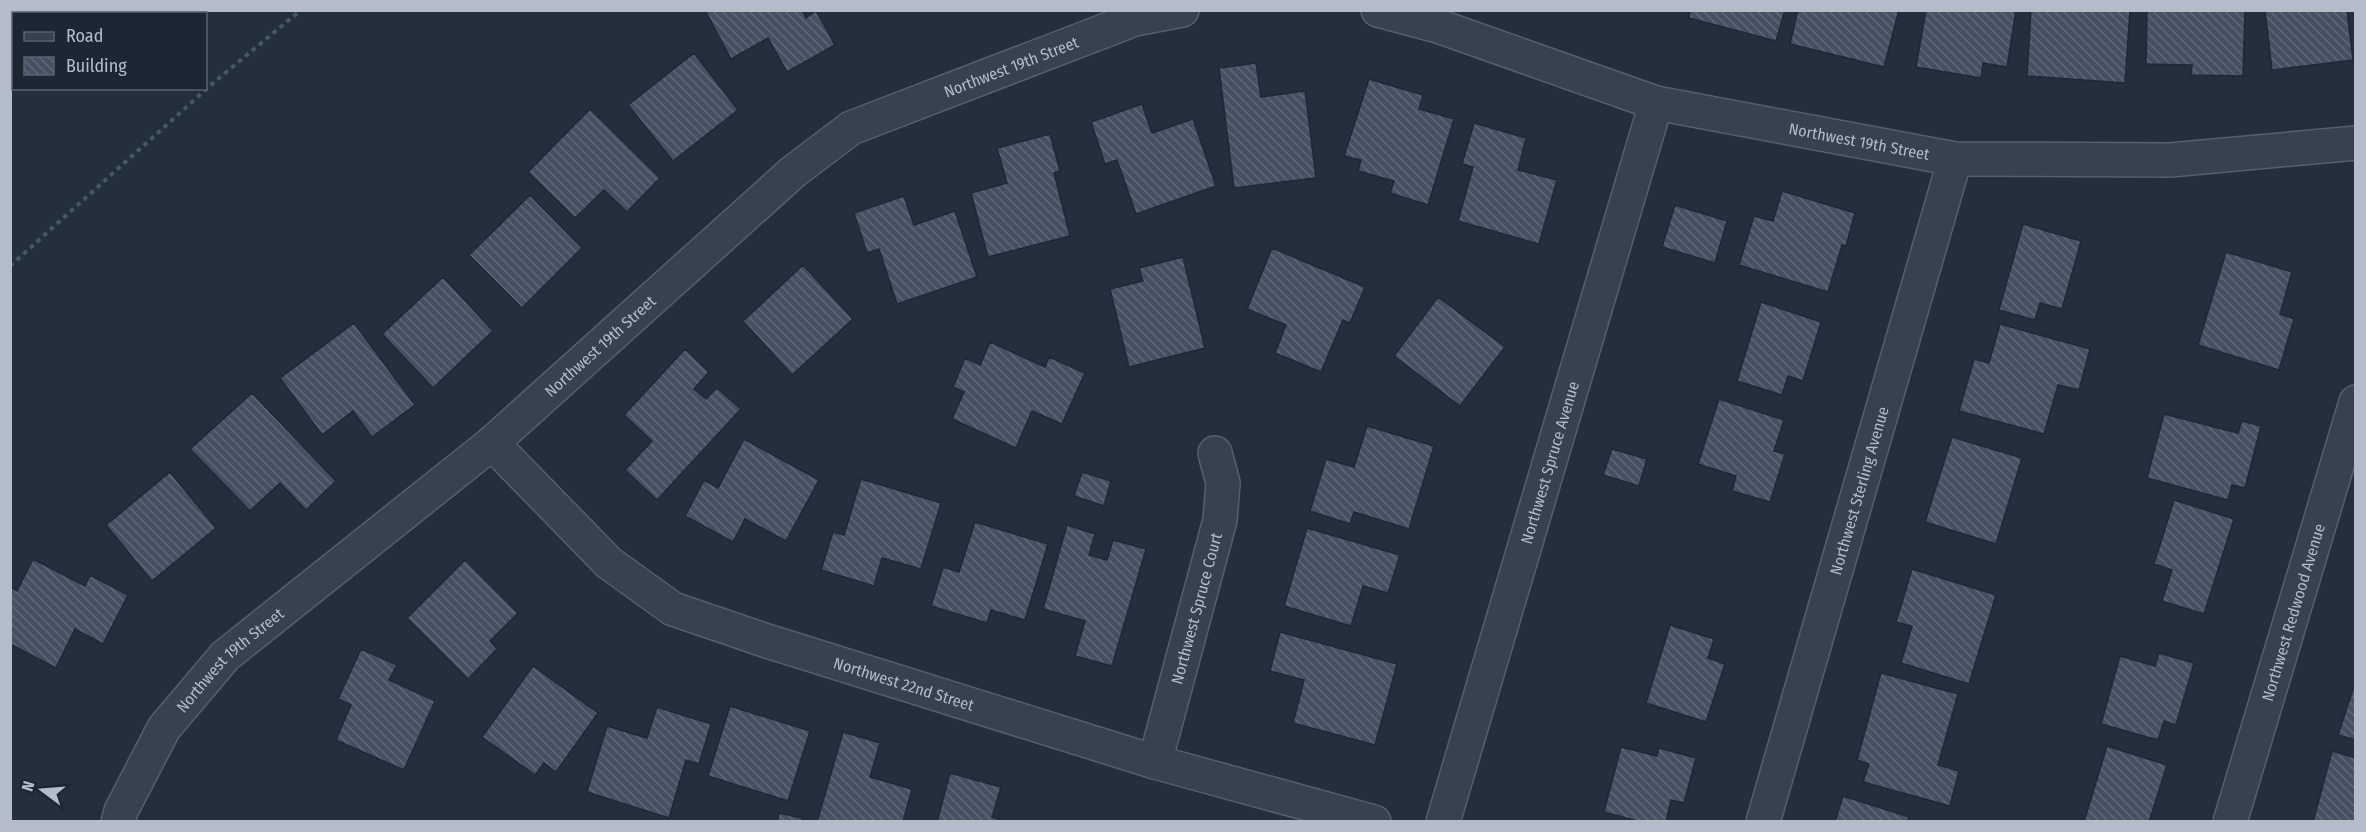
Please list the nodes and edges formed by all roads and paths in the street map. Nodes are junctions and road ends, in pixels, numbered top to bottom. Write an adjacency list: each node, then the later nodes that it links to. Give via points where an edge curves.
1 (301, 10): 4 (path)
2 (1182, 10): 11 (street, Northwest 19th Street, via 1135,20 851,128 793,172)
3 (1378, 10): 6 (street, Northwest 19th Street, via 1438,26)
4 (207, 89)
5 (205, 90): 9 (path)
6 (1656, 103): 8 (street, Northwest 19th Street); 16 (street, Northwest Spruce Avenue)
7 (2355, 143): 8 (street, Northwest 19th Street, via 2169,160)
8 (1955, 159): 17 (street, Northwest Sterling Avenue)
9 (10, 266)
10 (2355, 402): 18 (street, Northwest Redwood Avenue)
11 (492, 443): 13 (street, Northwest 22nd Street, via 609,563 673,609); 14 (street, Northwest 19th Street, via 225,656 164,728)
12 (1215, 453): 13 (street, Northwest Spruce Court, via 1223,483 1220,520)
13 (1155, 762): 15 (street, Northwest 22nd Street)
14 (118, 822)
15 (1374, 822)
16 (1443, 822)
17 (1762, 822)
18 (2230, 822)

